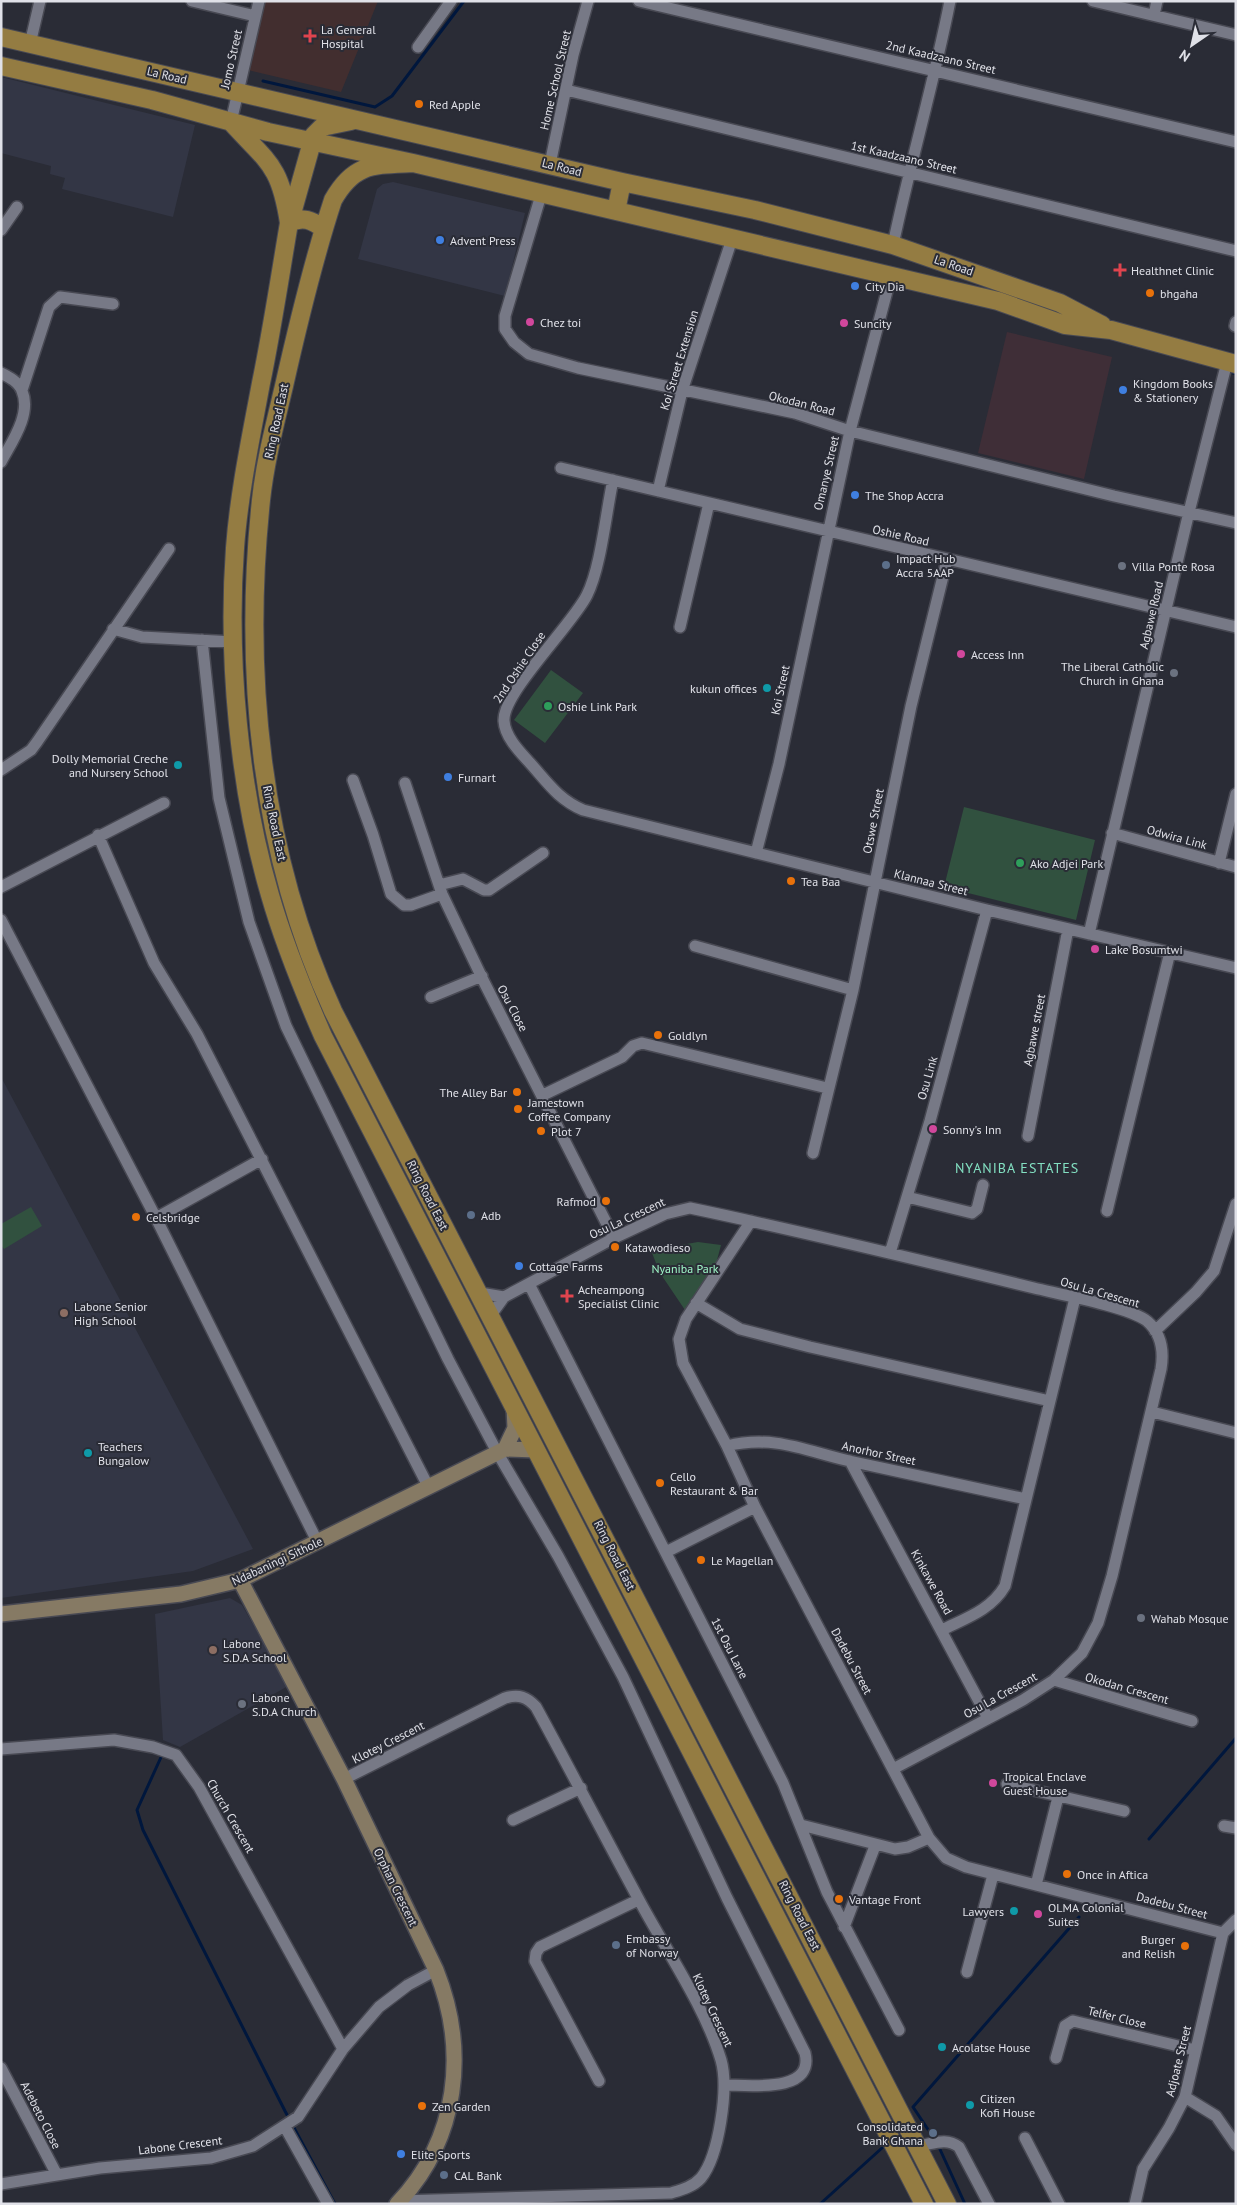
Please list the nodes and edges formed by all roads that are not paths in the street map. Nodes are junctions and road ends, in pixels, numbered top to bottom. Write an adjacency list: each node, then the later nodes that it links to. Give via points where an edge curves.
1 (40, 1): 14 (street)
2 (192, 1): 11 (street)
3 (259, 1): 11 (street, Jomo Street)
4 (451, 1): 15 (street)
5 (588, 1): 18 (street, Home School Street)
6 (639, 1): 17 (street, 2nd Kaadzaano Street)
7 (950, 1): 17 (street)
8 (1093, 1): 10 (street)
9 (1157, 1): 10 (street)
10 (1154, 15): 12 (street)
11 (255, 16): 19 (street, Jomo Street)
12 (1236, 35)
13 (1, 37): 14 (main road, La Road)
14 (30, 44): 19 (main road, La Road)
15 (418, 47)
16 (2, 66): 21 (main road, La Road, via 152,100)
17 (936, 70): 23 (street, 2nd Kaadzaano Street); 26 (street)
18 (566, 90): 25 (street, Home School Street); 26 (street, 1st Kaadzaano Street)
19 (238, 92): 20 (main road, La Road); 21 (street, Jomo Street)
20 (361, 120): 22 (main road, via 322,127 314,135); 25 (main road, La Road)
21 (231, 122): 22 (main road, La Road); 31 (main road, Ring Road East, via 257,147 278,176)
22 (313, 142): 24 (main road, La Road); 31 (main road)
23 (1236, 142)
24 (413, 163): 28 (main road, La Road); 32 (main road, Ring Road East, via 383,164 355,173 343,183 333,200)
25 (550, 164): 27 (main road, La Road)
26 (908, 173): 35 (street); 36 (street, 1st Kaadzaano Street)
27 (622, 182): 30 (main road); 35 (main road, La Road, via 754,210)
28 (541, 195): 30 (main road, La Road); 45 (street, Okodan Road, via 505,316 505,329 514,342 530,354)
29 (17, 208): 33 (street)
30 (616, 211): 34 (main road, La Road)
31 (289, 223): 32 (main road, via 307,219); 62 (main road, Ring Road East, via 237,531 232,602)
32 (324, 229): 68 (main road, Ring Road East, via 293,345 268,453 261,499 255,566 255,700)
33 (1, 230)
34 (732, 239): 38 (main road, La Road); 45 (street, Koi Street Extension)
35 (893, 245): 37 (main road, La Road)
36 (1236, 251)
37 (957, 266): 39 (main road); 41 (main road, La Road, via 1060,303)
38 (891, 276): 39 (main road, La Road); 46 (street, Omanye Street)
39 (951, 290): 41 (main road, La Road, via 998,301 1065,325)
40 (113, 304): 44 (street, via 60,297 49,307)
41 (1111, 330): 42 (main road, La Road)
42 (1232, 363): 52 (street, Agbawe Road)
43 (1, 373): 44 (street)
44 (22, 390): 47 (street, via 24,406 20,425)
45 (682, 391): 46 (street, Okodan Road, via 795,414); 50 (street, Koi Street Extension)
46 (850, 431): 52 (street, Okodan Road); 54 (street, Omanye Street)
47 (1, 462)
48 (561, 468): 49 (street, Oshie Road)
49 (613, 480): 50 (street, Oshie Road); 70 (street, 2nd Oshie Close, via 594,576 586,596 506,707 504,724 513,742 558,796 583,810)
50 (658, 491): 51 (street, Oshie Road)
51 (709, 503): 54 (street, Oshie Road); 58 (street)
52 (1189, 512): 53 (street, Okodan Road); 57 (street, Agbawe Road)
53 (1236, 524)
54 (827, 532): 56 (street, Oshie Road); 74 (street, Koi Street, via 779,764)
55 (169, 549): 60 (street)
56 (947, 560): 57 (street, Oshie Road); 77 (street, Otswe Street, via 911,706)
57 (1166, 610): 59 (street, Oshie Road); 71 (street, Agbawe Road, via 1140,729)
58 (680, 627)
59 (1236, 627)
60 (113, 629): 61 (street, via 142,637); 63 (street, via 31,750)
61 (202, 640): 62 (street); 115 (street, via 219,798 249,922 286,1026 448,1359)
62 (234, 642): 69 (main road, Ring Road East, via 238,714)
63 (1, 770)
64 (353, 780): 79 (street, via 391,894 411,905)
65 (405, 783): 79 (street, Osu Close)
66 (1236, 794): 75 (street)
67 (164, 802): 72 (street)
68 (270, 803): 69 (main road, via 261,808); 104 (main road, Ring Road East, via 290,891 322,987)
69 (251, 807): 111 (main road, Ring Road East, via 270,896 299,980 327,1043)
70 (620, 820): 74 (street, Klannaa Street)
71 (1112, 833): 75 (street, Odwira Link); 83 (street, Agbawe Road)
72 (98, 835): 78 (street); 94 (street, via 154,963 198,1034)
73 (543, 853): 79 (street, via 489,890 463,879)
74 (756, 853): 77 (street, Klannaa Street)
75 (1219, 863): 76 (street, Odwira Link)
76 (1236, 867)
77 (875, 882): 80 (street, Klannaa Street); 88 (street, Otswe Street)
78 (1, 887)
79 (441, 889): 87 (street, Osu Close)
80 (987, 910): 82 (street, Klannaa Street); 96 (street, Osu Link)
81 (1, 920): 99 (street)
82 (1068, 929): 83 (street, Klannaa Street); 92 (street, Agbawe street)
83 (1090, 934): 85 (street, Klannaa Street)
84 (695, 946): 88 (street)
85 (1170, 952): 86 (street, Klannaa Street); 98 (street)
86 (1236, 968)
87 (482, 976): 89 (street); 91 (street, Osu Close)
88 (853, 990): 90 (street, Otswe Street)
89 (431, 997)
90 (827, 1088): 91 (street, via 642,1043 633,1046 622,1057); 93 (street, Otswe Street)
91 (543, 1095): 101 (street, Osu Close)
92 (1028, 1136)
93 (812, 1153)
94 (262, 1159): 99 (street); 118 (street)
95 (983, 1185): 96 (street, via 972,1213)
96 (907, 1197): 102 (street, Osu Link)
97 (1236, 1204): 109 (street, via 1214,1271)
98 (1106, 1211)
99 (156, 1218): 121 (street)
100 (751, 1221): 101 (street, Osu La Crescent, via 690,1208 665,1214); 102 (street, Osu La Crescent); 107 (street, Dadebu Street)
101 (614, 1238): 103 (street, Osu La Crescent)
102 (890, 1253): 106 (street, Osu La Crescent)
103 (529, 1284): 105 (street, Osu La Crescent); 122 (street, 1st Osu Lane)
104 (480, 1294): 105 (street); 108 (main road, Ring Road East)
105 (504, 1296): 108 (street, Osu La Crescent)
106 (1075, 1298): 109 (street, Osu La Crescent, via 1137,1315); 110 (street)
107 (696, 1303): 110 (street, via 740,1329); 114 (street, Dadebu Street, via 679,1340 683,1363)
108 (491, 1315): 146 (main road, Ring Road East)
109 (1155, 1331): 112 (street, Osu La Crescent, via 1162,1342 1163,1354)
110 (1050, 1401): 119 (street)
111 (514, 1408): 115 (street, via 515,1428); 116 (main road, Ring Road East)
112 (1152, 1412): 113 (street); 126 (street, Osu La Crescent, via 1098,1623 1082,1653)
113 (1236, 1433)
114 (727, 1446): 117 (street, Anorhor Street, via 747,1441 773,1442); 120 (street, Dadebu Street)
115 (501, 1450): 116 (street, Ndabaningi Sithole); 118 (street, Ndabaningi Sithole); 156 (street, via 622,1678 805,2053 804,2069 790,2082 780,2086)
116 (536, 1450): 149 (main road, Ring Road East)
117 (850, 1461): 119 (street, Anorhor Street); 125 (street, Kinkawe Road)
118 (428, 1486): 121 (street, Ndabaningi Sithole)
119 (1026, 1499): 125 (street, via 1003,1591 993,1604)
120 (755, 1506): 122 (street); 130 (street, Dadebu Street)
121 (318, 1543): 123 (street, Ndabaningi Sithole)
122 (666, 1552): 137 (street, 1st Osu Lane)
123 (240, 1580): 124 (street, Ndabaningi Sithole, via 182,1594); 131 (street, Orphan Crescent)
124 (1, 1614)
125 (942, 1630): 127 (street, Kinkawe Road)
126 (1054, 1680): 127 (street, Osu La Crescent); 128 (street, Okodan Crescent)
127 (988, 1718): 130 (street, Osu La Crescent)
128 (1192, 1721)
129 (1, 1749): 151 (street, Church Crescent, via 114,1740 176,1755 204,1795)
130 (893, 1768): 138 (street, Dadebu Street)
131 (344, 1779): 133 (street, Klotey Crescent, via 515,1696 529,1700 536,1708); 147 (street, Orphan Crescent)
132 (1007, 1784): 134 (street)
133 (581, 1788): 136 (street); 142 (street, Klotey Crescent)
134 (1058, 1797): 135 (street); 141 (street)
135 (1124, 1811)
136 (513, 1820)
137 (801, 1825): 139 (street); 144 (street, 1st Osu Lane, via 812,1858)
138 (929, 1838): 139 (street, via 895,1849); 140 (street, Dadebu Street, via 946,1858)
139 (875, 1846): 144 (street)
140 (992, 1875): 141 (street, Dadebu Street); 148 (street)
141 (1036, 1885): 145 (street, Dadebu Street)
142 (638, 1900): 155 (street, via 540,1947 536,1953 536,1961); 156 (street, Klotey Crescent, via 703,2018 721,2061)
143 (1236, 1920): 145 (street)
144 (844, 1927): 150 (street, 1st Osu Lane)
145 (1223, 1933): 152 (street, Adjoate Street)
146 (826, 1966): 149 (main road); 160 (main road, Ring Road East)
147 (436, 1970): 151 (street, Labone Crescent, via 379,2006); 164 (street, Orphan Crescent, via 448,1999 452,2022 456,2056 454,2088 446,2122 433,2150)
148 (967, 1972)
149 (808, 1975): 166 (main road, Ring Road East)
150 (898, 2030)
151 (343, 2049): 158 (street, Labone Crescent, via 298,2117)
152 (1195, 2050): 153 (street, Telfer Close, via 1073,2021 1065,2026); 157 (street, Adjoate Street)
153 (1056, 2058)
154 (1, 2068): 162 (street, Adebeto Close)
155 (599, 2081)
156 (724, 2085): 164 (street, Klotey Crescent, via 713,2150 700,2178 689,2188 671,2194)
157 (1185, 2097): 161 (street, via 1216,2116); 170 (street, Adjoate Street, via 1143,2169)
158 (285, 2127): 162 (street, Labone Crescent, via 253,2146 211,2158); 165 (street)
159 (1025, 2138): 169 (street)
160 (931, 2144): 167 (main road, Ring Road East); 168 (street, via 952,2142 959,2147)
161 (1236, 2145)
162 (57, 2175): 163 (street, Labone Crescent)
163 (1, 2184)
164 (398, 2202)
165 (328, 2204)
166 (924, 2204)
167 (947, 2204)
168 (989, 2204)
169 (1059, 2204)
170 (1135, 2204)

